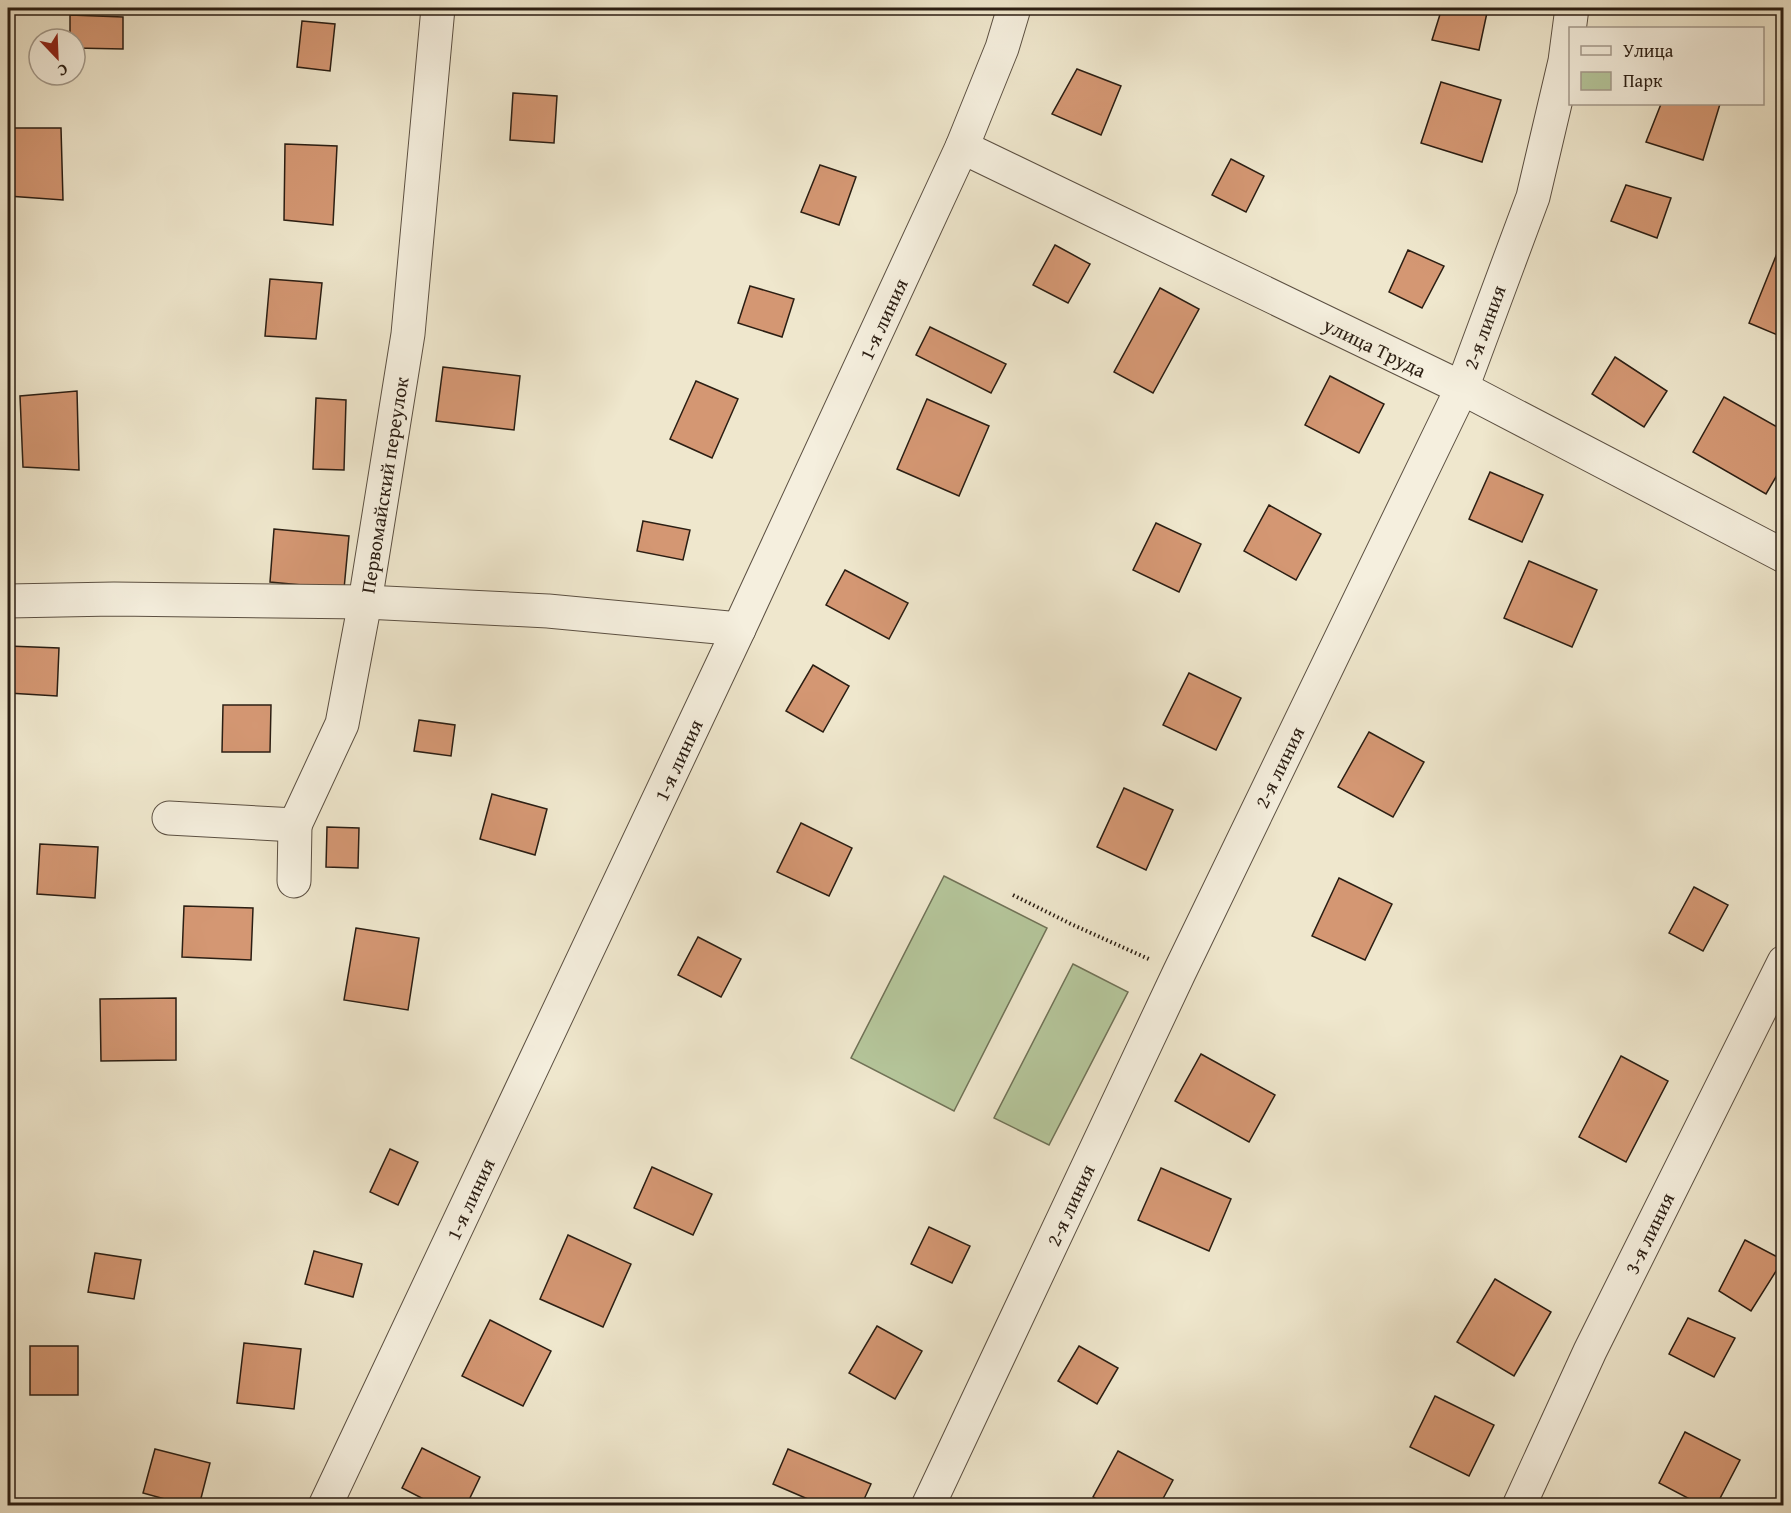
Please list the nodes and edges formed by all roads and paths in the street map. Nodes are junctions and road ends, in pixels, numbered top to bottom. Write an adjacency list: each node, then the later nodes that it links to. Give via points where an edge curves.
1 (438, 8): 10 (street, Первомайский переулок, via 408,334)
2 (1014, 8): 6 (street, 1-я линия)
3 (1572, 8): 4 (street, 2-я линия)
4 (1569, 27)
5 (1569, 31): 7 (street, 2-я линия, via 1533,197)
6 (962, 147): 7 (street, улица Труда); 11 (street, 1-я линия)
7 (1462, 388): 8 (street, улица Труда); 17 (street, 2-я линия)
8 (1784, 556)
9 (8, 601): 10 (street)
10 (365, 602): 11 (street, via 548,611); 13 (street, Первомайский переулок, via 342,723)
11 (739, 630): 18 (street, 1-я линия)
12 (169, 818): 13 (street)
13 (295, 825): 14 (street)
14 (294, 881)
15 (1013, 895): 17 (path)
16 (1784, 962): 20 (street, 3-я линия, via 1590,1352)
17 (1179, 973): 19 (street, 2-я линия)
18 (325, 1506)
19 (928, 1506)
20 (1519, 1506)

